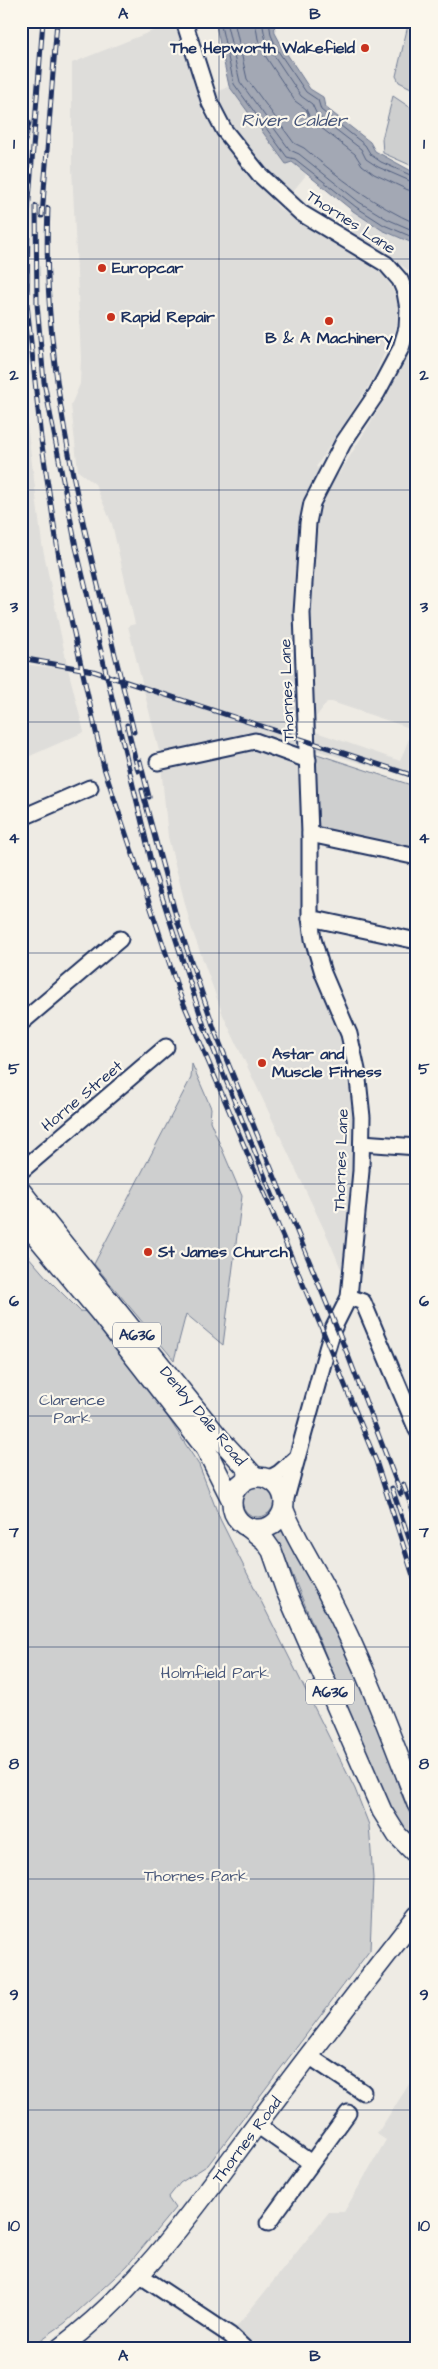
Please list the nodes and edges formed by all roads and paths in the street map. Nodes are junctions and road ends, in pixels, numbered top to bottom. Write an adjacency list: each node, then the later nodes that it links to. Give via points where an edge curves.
1 (184, 21): 2 (street, Thornes Lane, via 210,103 224,130 245,157 301,213 386,264 400,280 407,300 407,328 401,348 343,442 312,503 302,614)
2 (308, 760): 3 (street, via 254,741); 6 (street, Thornes Lane)
3 (158, 762)
4 (90, 788): 5 (street)
5 (21, 818)
6 (310, 834): 7 (street); 8 (street, Thornes Lane)
7 (417, 857)
8 (310, 918): 10 (street); 13 (street, Thornes Lane, via 323,974 354,1051)
9 (120, 938): 11 (street)
10 (417, 941)
11 (24, 1016)
12 (166, 1047): 15 (street, Horne Street)
13 (362, 1143): 14 (street); 18 (street, Thornes Lane)
14 (417, 1147)
15 (21, 1171)
16 (21, 1191): 21 (main road, Denby Dale Road / A636, via 220,1439)
17 (21, 1218): 22 (main road, Denby Dale Road / A636, via 206,1449)
18 (349, 1297): 19 (street, via 363,1302); 20 (street, Thornes Lane, via 333,1329)
19 (415, 1421)
20 (296, 1458): 21 (street, via 280,1473); 23 (street, Thornes Lane)
21 (261, 1478): 22 (main road, via 242,1484); 23 (main road, A636, via 283,1492)
22 (232, 1499): 24 (main road, A636, via 233,1511)
23 (284, 1506): 24 (main road, via 269,1526); 25 (main road, A636, via 295,1536 328,1594 378,1701)
24 (249, 1528): 26 (main road, A636, via 272,1551 290,1600 382,1811 397,1835)
25 (417, 1804)
26 (417, 1855)
27 (417, 1916): 28 (main road, Thornes Road)
28 (309, 2056): 29 (street); 31 (main road, Thornes Road)
29 (364, 2092)
30 (348, 2113): 32 (street)
31 (257, 2125): 32 (street); 34 (main road, Thornes Road, via 199,2205)
32 (311, 2163): 33 (street)
33 (268, 2223)
34 (141, 2276): 35 (main road, Thornes Road); 36 (street, via 230,2335)
35 (60, 2348)
36 (244, 2348)

